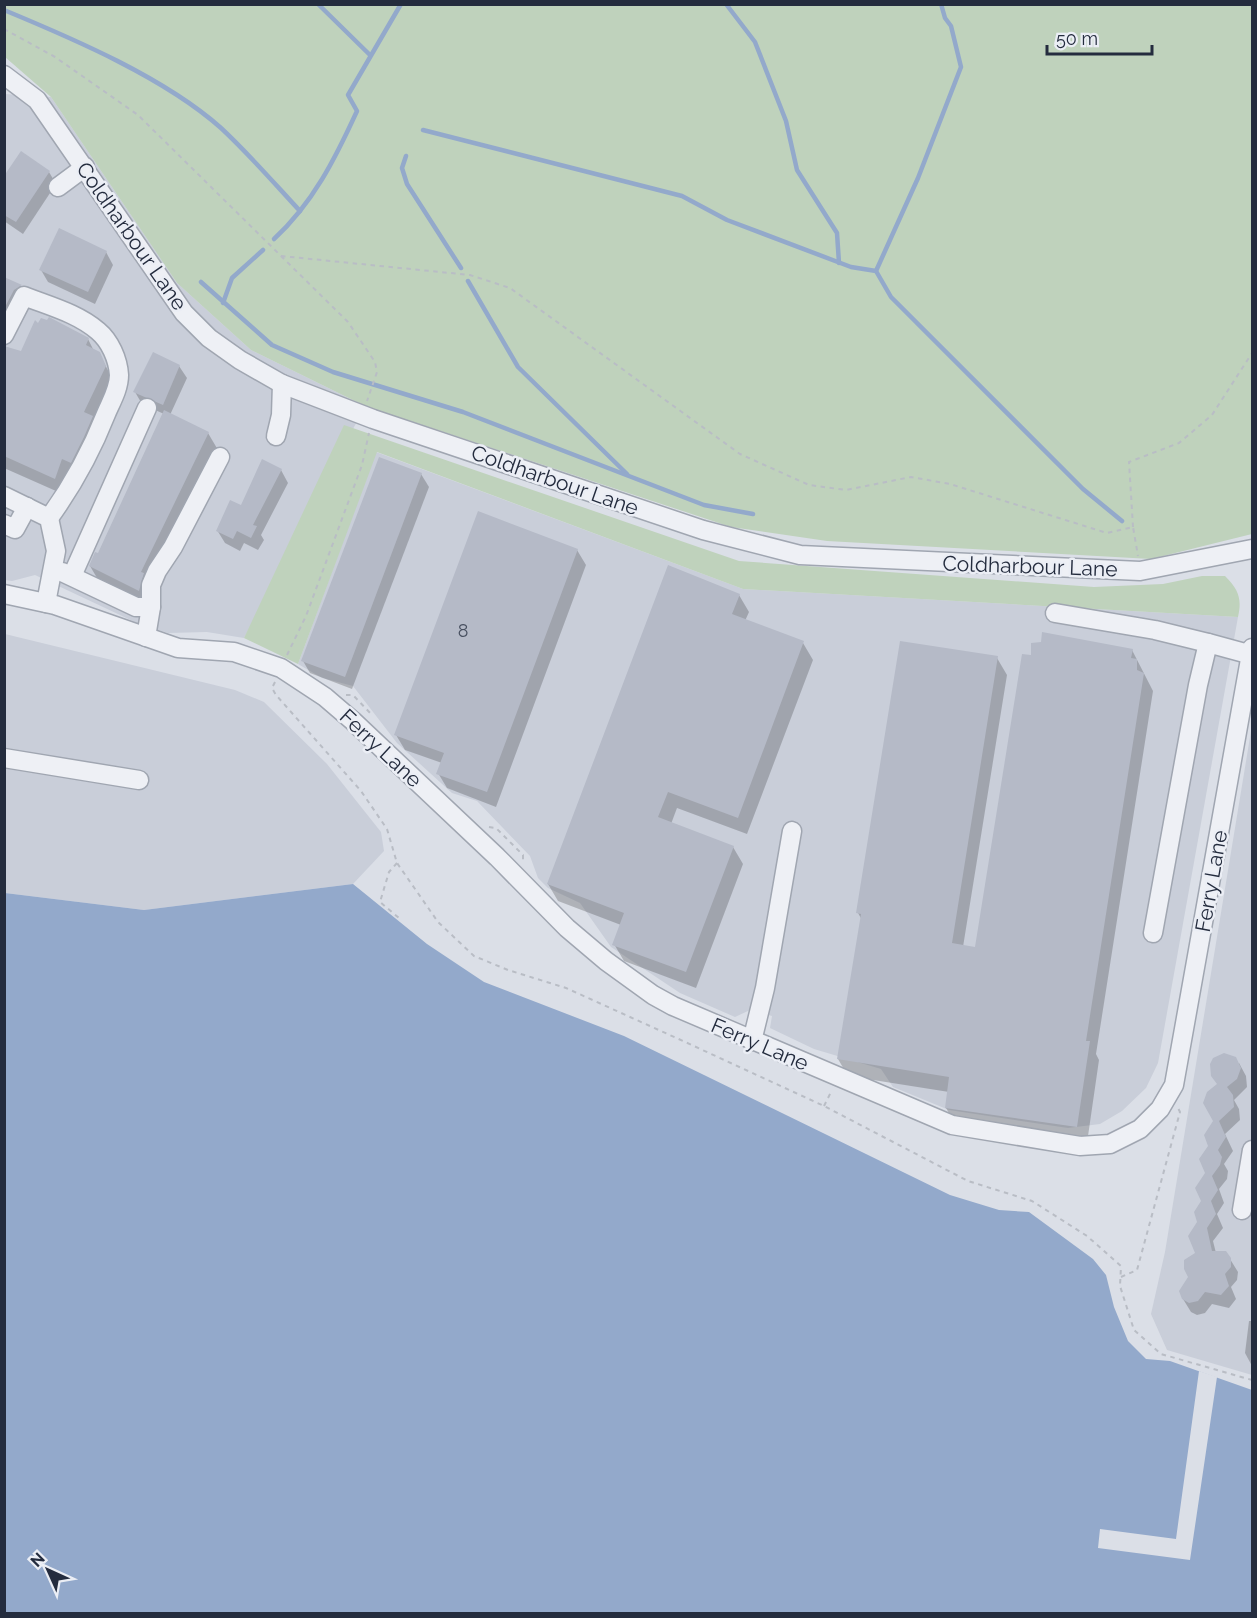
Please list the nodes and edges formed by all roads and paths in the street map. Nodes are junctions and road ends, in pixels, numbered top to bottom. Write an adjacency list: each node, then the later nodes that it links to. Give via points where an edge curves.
1 (4, 29): 5 (path, via 55,57 138,115)
2 (4, 75): 3 (street, Coldharbour Lane, via 37,100)
3 (85, 167): 4 (street); 8 (street, Coldharbour Lane, via 131,241 184,312 209,338)
4 (58, 187)
5 (280, 256): 10 (path, via 348,321 375,362); 17 (path, via 470,275 510,288 740,454 809,485 846,490 911,477 950,484 1107,533)
6 (4, 335): 15 (street, via 24,296 75,316 99,331 110,343 116,359 116,391 99,433 69,491)
7 (1252, 353): 17 (path, via 1212,415 1179,442 1130,462)
8 (282, 384): 10 (street, Coldharbour Lane); 11 (street)
9 (147, 408): 20 (street)
10 (370, 411): 19 (street, Coldharbour Lane, via 703,530 800,555); 28 (path, via 362,465 306,616)
11 (276, 436)
12 (220, 457): 23 (street, via 157,571)
13 (4, 496): 14 (street)
14 (27, 507): 15 (street); 16 (street, via 15,529)
15 (49, 518): 20 (street)
16 (4, 524)
17 (1133, 527): 19 (path)
18 (1252, 549): 19 (street, Coldharbour Lane)
19 (1140, 571)
20 (63, 573): 22 (street); 23 (street, via 136,607)
21 (4, 594): 22 (street, Ferry Lane)
22 (46, 603): 25 (street, Ferry Lane)
23 (151, 607): 25 (street)
24 (1055, 613): 26 (street)
25 (146, 637): 28 (street, Ferry Lane, via 178,648 234,652)
26 (1208, 643): 27 (street); 39 (street)
27 (1252, 651): 42 (street, Ferry Lane, via 1181,1053)
28 (281, 668): 40 (street, Ferry Lane, via 353,720 567,928 624,976 673,1006)
29 (272, 688): 37 (path, via 361,791 387,829)
30 (356, 698): 31 (path)
31 (375, 718)
32 (4, 758): 33 (street)
33 (139, 780)
34 (496, 828): 36 (path)
35 (792, 831): 40 (street)
36 (523, 855)
37 (397, 863): 38 (path, via 389,872 380,902); 43 (path, via 438,922 474,956 566,988)
38 (399, 918)
39 (1153, 933)
40 (752, 1041): 42 (street, Ferry Lane, via 952,1125 1080,1146 1110,1144 1140,1129)
41 (829, 1095): 43 (path)
42 (1167, 1099): 46 (path, via 1180,1112 1137,1270)
43 (824, 1106): 46 (path, via 968,1181 1039,1204 1103,1248 1121,1266)
44 (1252, 1150): 45 (street)
45 (1242, 1210)
46 (1120, 1276): 47 (path, via 1134,1330 1161,1354)
47 (1252, 1380)

